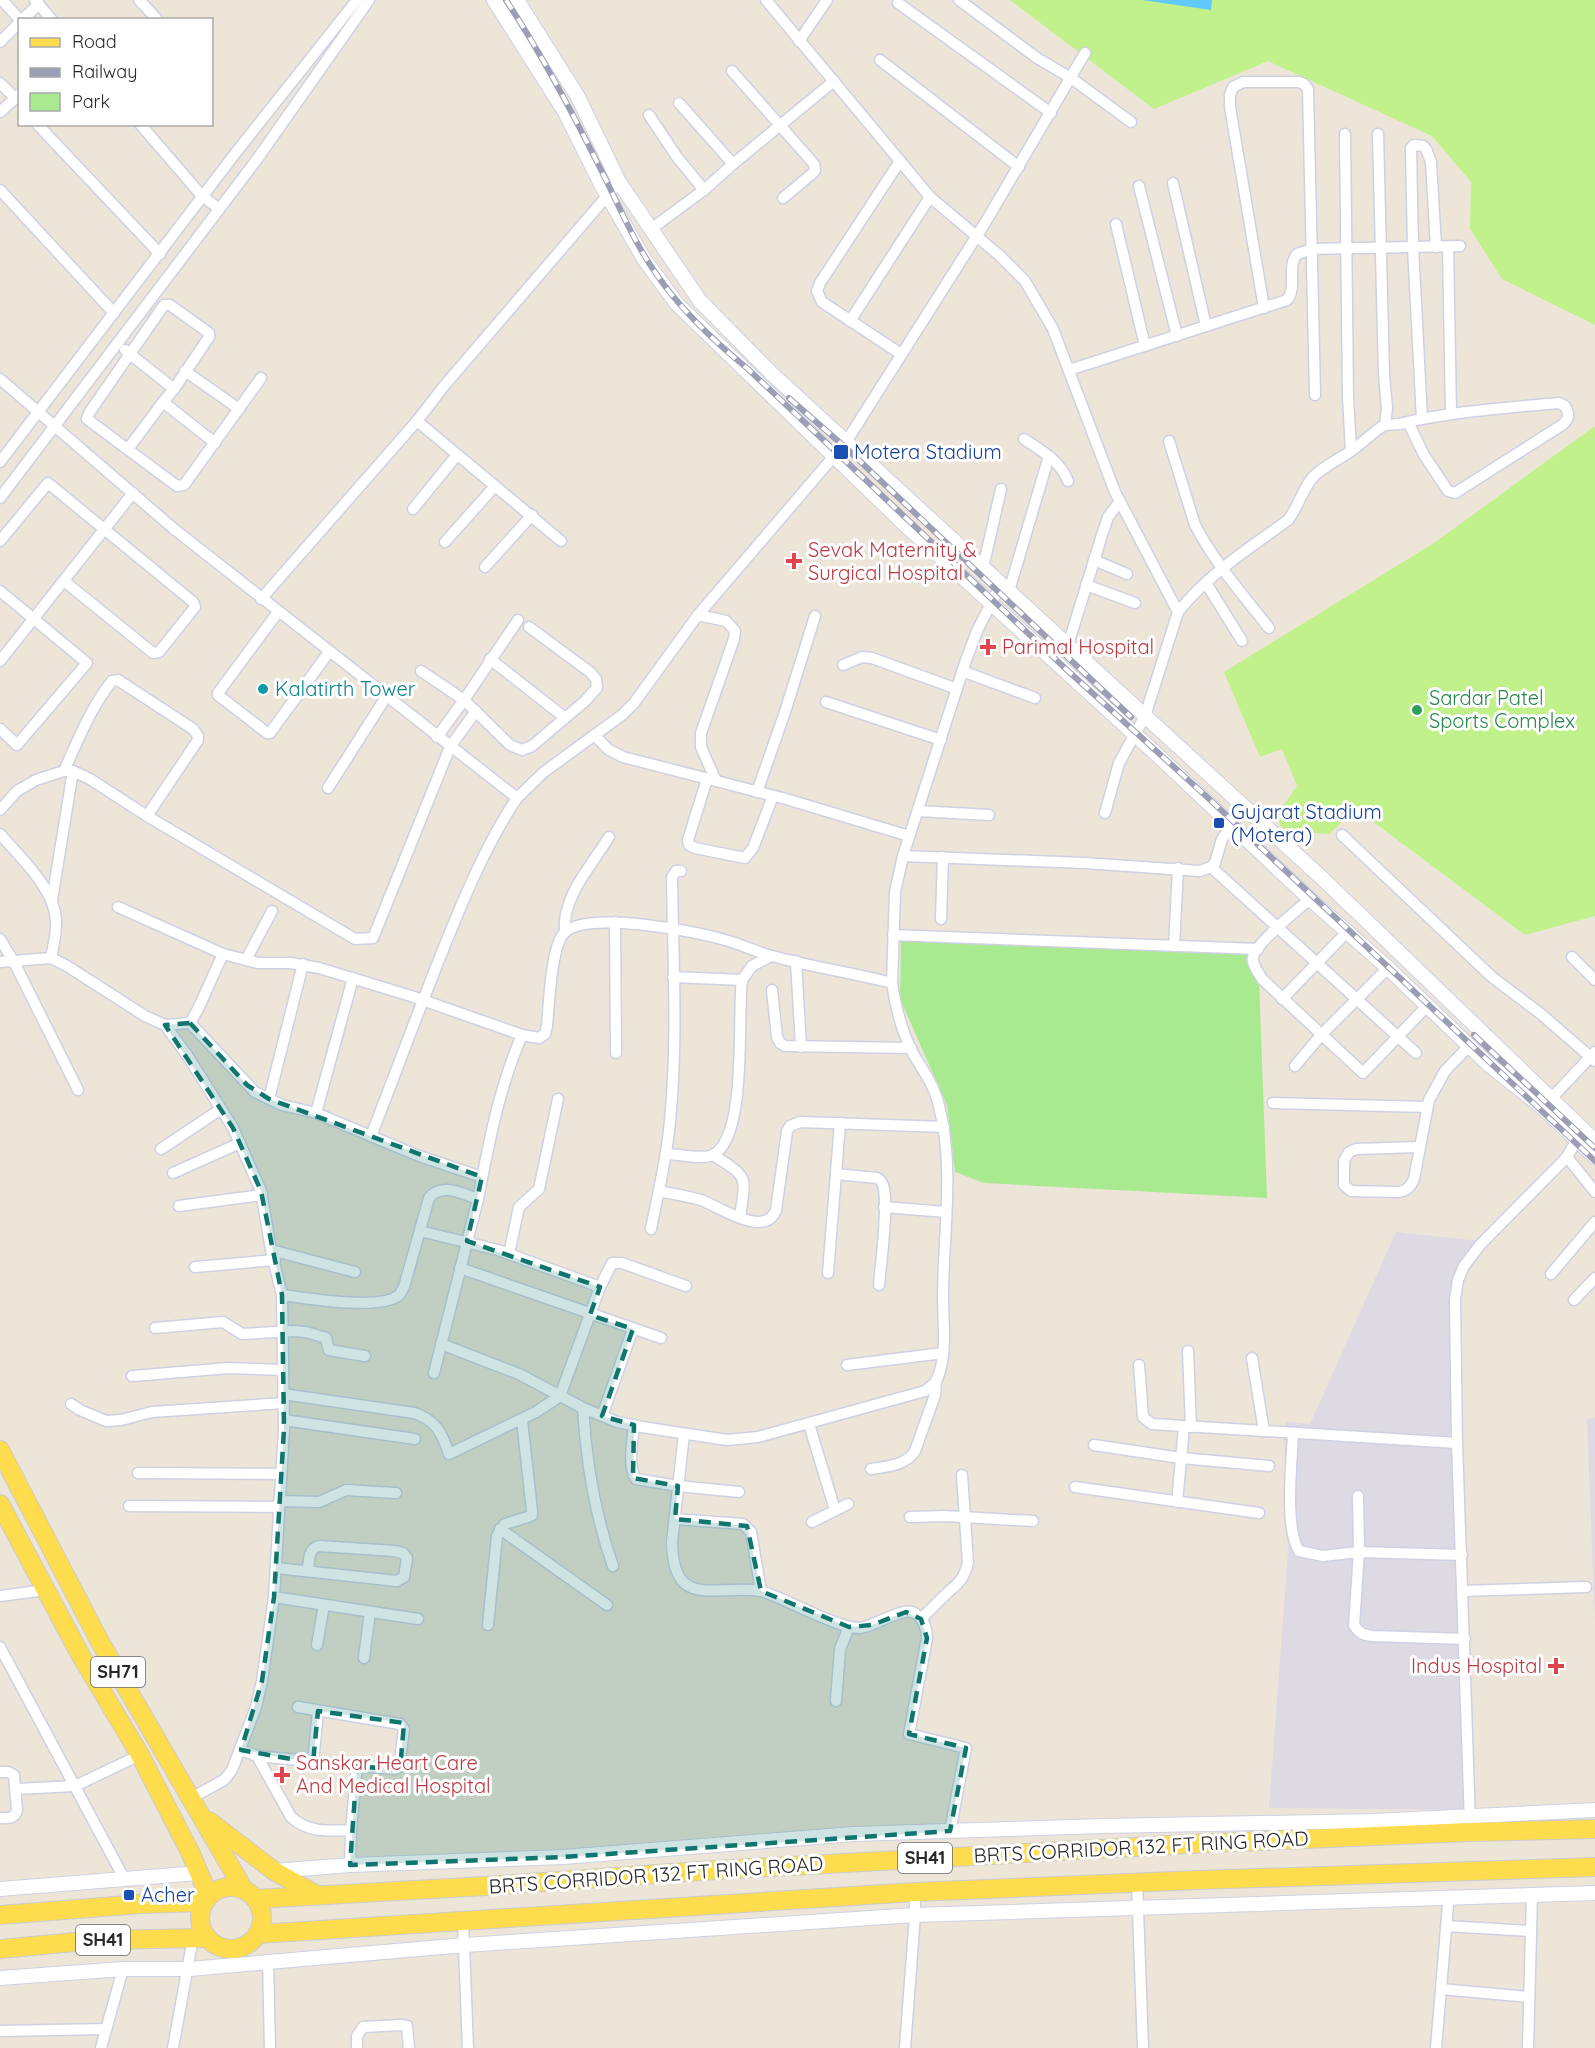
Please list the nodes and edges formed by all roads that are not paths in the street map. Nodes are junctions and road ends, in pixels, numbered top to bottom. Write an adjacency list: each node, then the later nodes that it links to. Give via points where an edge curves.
1 (2, 0): 12 (street)
2 (140, 0): 15 (street)
3 (357, 0): 45 (street)
4 (369, 0): 48 (street)
5 (494, 0): 44 (street, via 565,112)
6 (517, 0): 39 (street, via 578,97)
7 (766, 0): 17 (street)
8 (826, 0): 17 (street)
9 (958, 0): 22 (street)
10 (37, 2): 13 (street); 14 (street)
11 (898, 3): 28 (street)
12 (18, 18)
13 (22, 18)
14 (49, 18)
15 (156, 18)
16 (18, 22): 18 (street)
17 (799, 41): 23 (street)
18 (0, 42)
19 (1085, 53): 22 (street)
20 (880, 60): 38 (street)
21 (732, 71): 31 (street)
22 (1071, 78): 28 (street); 30 (street)
23 (834, 81): 31 (street); 36 (street)
24 (0, 83): 25 (street)
25 (17, 96): 27 (street)
26 (679, 103): 37 (street)
27 (0, 112)
28 (1051, 113): 38 (street)
29 (649, 115): 43 (street)
30 (1131, 122)
31 (780, 125): 37 (street); 47 (street, via 815,166)
32 (39, 126): 59 (street)
33 (142, 126): 45 (street)
34 (1345, 134): 58 (street)
35 (1378, 134): 56 (street)
36 (900, 161): 46 (street); 62 (street, via 817,291 822,302)
37 (733, 164): 43 (street)
38 (1019, 167): 51 (street)
39 (619, 182): 44 (street); 50 (street)
40 (1173, 183): 63 (street)
41 (1139, 186): 64 (street)
42 (0, 190): 61 (street)
43 (704, 190): 50 (street)
44 (608, 195): 80 (street); 92 (street, via 644,259 677,304)
45 (202, 196): 48 (street); 59 (street)
46 (930, 197): 51 (street); 62 (street)
47 (783, 198)
48 (218, 208): 65 (street)
49 (1116, 224): 66 (street)
50 (651, 229): 86 (street, via 700,301)
51 (975, 236): 68 (street); 69 (street, via 1025,281 1053,329)
52 (1460, 246): 55 (street)
53 (1413, 247): 54 (street); 54 (street, via 1414,145 1426,149 1431,162); 56 (street); 79 (street)
54 (1436, 247): 55 (street)
55 (1448, 247): 78 (street)
56 (1381, 248): 58 (street); 82 (street)
57 (1311, 249): 58 (street); 60 (street, via 1294,257 1290,297); 60 (street, via 1308,89 1299,82 1237,83 1230,95 1230,107); 74 (street)
58 (1346, 249): 89 (street)
59 (160, 254): 61 (street)
60 (1264, 308): 63 (street)
61 (114, 313): 77 (street)
62 (850, 321): 68 (street)
63 (1206, 326): 64 (street)
64 (1177, 336): 66 (street)
65 (118, 343): 67 (street); 83 (street)
66 (1145, 346): 69 (street)
67 (130, 354): 70 (street, via 164,305 170,305 209,337); 73 (street); 88 (street, via 87,419)
68 (901, 354): 86 (street)
69 (1069, 370): 99 (street)
70 (185, 371): 73 (street); 76 (street)
71 (261, 378): 76 (street)
72 (0, 379): 77 (street)
73 (174, 389): 75 (street)
74 (1315, 396)
75 (163, 402): 87 (street); 88 (street)
76 (238, 409): 87 (street)
77 (38, 410): 83 (street); 93 (street)
78 (1451, 413): 79 (street); 81 (street, via 1559,403 1569,415 1562,425 1455,493 1448,491 1424,455)
79 (1422, 419): 81 (street)
80 (417, 422): 90 (street); 116 (street)
81 (1408, 422): 82 (street)
82 (1385, 425): 89 (street)
83 (56, 426): 97 (street); 98 (street)
84 (1024, 439): 91 (street)
85 (1169, 441): 109 (street, via 1196,525)
86 (846, 442): 92 (street); 108 (street)
87 (214, 443): 88 (street, via 184,485 177,486)
88 (128, 449)
89 (1351, 451): 109 (street, via 1316,474 1288,520)
90 (457, 455): 95 (street); 100 (street)
91 (1049, 456): 94 (street); 114 (street)
92 (833, 457): 118 (street); 121 (street)
93 (0, 462)
94 (1068, 481)
95 (495, 486): 101 (street); 105 (street)
96 (1001, 489): 108 (street)
97 (133, 493): 102 (street); 116 (street)
98 (0, 498)
99 (1120, 501): 106 (street, via 1108,517); 120 (street)
100 (413, 509)
101 (532, 515): 104 (street); 107 (street)
102 (105, 529): 103 (street, via 48,483); 111 (street); 111 (street, via 195,607 159,652 153,653)
103 (0, 541)
104 (561, 541)
105 (445, 542)
106 (1094, 560): 110 (street); 113 (street)
107 (485, 567)
108 (983, 568): 114 (street)
109 (1223, 569): 112 (street); 126 (street)
110 (1127, 574)
111 (64, 581): 123 (street)
112 (1206, 582): 120 (street); 127 (street)
113 (1086, 585): 117 (street); 128 (street)
114 (1005, 588): 118 (street); 128 (street)
115 (0, 591): 123 (street)
116 (261, 599): 119 (street)
117 (1135, 603)
118 (991, 604): 134 (street); 145 (street)
119 (278, 612): 129 (street); 129 (street, via 218,693 267,733)
120 (1178, 612): 141 (street)
121 (698, 615): 144 (street, via 634,703); 150 (street, via 726,621 735,631 701,733)
122 (815, 616): 152 (street)
123 (34, 620): 131 (street); 143 (street, via 87,663 17,745)
124 (518, 620): 130 (street)
125 (529, 627): 142 (street, via 596,679 597,688)
126 (1269, 628)
127 (1242, 641)
128 (1068, 645): 141 (street)
129 (329, 652): 136 (street)
130 (490, 659): 138 (street); 142 (street)
131 (0, 661)
132 (843, 665): 135 (street, via 862,657 872,658)
133 (421, 671): 138 (street)
134 (962, 671): 135 (street); 137 (street)
135 (957, 689): 147 (street)
136 (386, 697): 146 (street); 151 (street)
137 (1035, 698)
138 (464, 700): 140 (street); 146 (street)
139 (826, 702): 147 (street)
140 (476, 711): 142 (street, via 510,745 522,750 532,746); 148 (street)
141 (1144, 716): 145 (street); 155 (street)
142 (564, 717)
143 (0, 729)
144 (594, 735): 150 (street, via 623,757); 154 (street)
145 (1134, 735): 158 (street, via 1119,763); 161 (street)
146 (438, 737): 148 (street)
147 (941, 740): 157 (street)
148 (450, 747): 154 (street); 159 (street, via 373,938 355,939)
149 (69, 771): 156 (street, via 36,780 17,791); 159 (street, via 90,778); 159 (street, via 81,732 106,688 118,680 198,736); 172 (street)
150 (711, 780): 152 (street); 153 (street, via 688,840 695,848 745,858 753,848)
151 (328, 788)
152 (757, 792): 153 (street)
153 (773, 796): 163 (street)
154 (516, 798): 204 (street, via 486,850)
155 (1245, 807): 161 (street); 222 (street, via 1323,879)
156 (0, 810)
157 (918, 811): 160 (street); 163 (street)
158 (1105, 813)
159 (147, 816)
160 (989, 816)
161 (1231, 824): 168 (street); 171 (street)
162 (1342, 835): 216 (street, via 1492,977)
163 (909, 836): 166 (street)
164 (609, 837): 179 (street, via 568,901)
165 (2, 841): 172 (street)
166 (903, 856): 167 (street); 181 (street, via 895,892)
167 (943, 857): 169 (street); 175 (street)
168 (1211, 867): 169 (street, via 1200,871); 177 (street)
169 (1178, 868): 183 (street)
170 (681, 871): 178 (street, via 672,877)
171 (1310, 899): 177 (street); 180 (street)
172 (52, 900): 188 (street, via 57,924)
173 (118, 907): 185 (street)
174 (272, 911): 189 (street)
175 (940, 920)
176 (615, 922): 178 (street); 179 (street, via 583,924); 214 (street)
177 (1278, 928): 184 (street); 193 (street)
178 (672, 930): 186 (street, via 723,939); 196 (street)
179 (565, 932): 209 (street, via 555,953 545,1034 539,1038)
180 (1347, 932): 193 (street); 195 (street)
181 (893, 935): 183 (street); 200 (street)
182 (0, 939): 192 (street)
183 (1174, 946): 184 (street)
184 (1258, 949): 203 (street, via 1253,961 1262,979)
185 (223, 954): 189 (street); 206 (street)
186 (771, 956): 190 (street); 199 (street, via 752,966)
187 (1572, 957): 198 (street)
188 (51, 958): 192 (street); 207 (street)
189 (246, 960): 194 (street)
190 (796, 961): 200 (street); 212 (street)
191 (0, 962): 192 (street)
192 (14, 962): 218 (street)
193 (1318, 962): 202 (street); 203 (street)
194 (303, 964): 197 (street); 219 (street)
195 (1388, 968): 202 (street); 205 (street)
196 (673, 977): 199 (street); 234 (street, via 673,1084)
197 (353, 978): 204 (street); 225 (street)
198 (1595, 980)
199 (742, 981): 235 (street, via 736,1109 728,1136)
200 (892, 983): 213 (street, via 897,1011)
201 (772, 990): 212 (street, via 780,1043)
202 (1357, 998): 208 (street); 210 (street)
203 (1282, 999): 208 (street)
204 (422, 1000): 209 (street); 229 (street)
205 (1427, 1006): 210 (street); 211 (street)
206 (190, 1023): 207 (street); 219 (street, via 247,1085)
207 (165, 1025): 224 (street)
208 (1322, 1034): 210 (street, via 1363,1073); 217 (street)
209 (522, 1035): 240 (street, via 502,1087)
210 (1398, 1036): 215 (street)
211 (1469, 1046): 222 (street); 223 (street, via 1441,1077)
212 (801, 1047): 213 (street)
213 (911, 1048): 227 (street, via 930,1079)
214 (616, 1053)
215 (1416, 1053)
216 (1593, 1056): 222 (street)
217 (1295, 1066)
218 (78, 1090)
219 (269, 1099): 225 (street)
220 (558, 1099): 253 (street, via 539,1189 519,1207)
221 (1274, 1103): 223 (street)
222 (1547, 1103): 228 (street)
223 (1427, 1107): 232 (street)
224 (221, 1109): 231 (street); 233 (street)
225 (316, 1113): 229 (street)
226 (840, 1123): 227 (street); 239 (street); 248 (street, via 800,1122 790,1126 774,1217 756,1223)
227 (944, 1127): 247 (street)
228 (1580, 1135): 230 (street); 236 (street); 237 (street)
229 (371, 1136): 240 (street)
230 (1595, 1141)
231 (240, 1143): 238 (street); 243 (street)
232 (1419, 1147): 232 (street, via 1414,1179 1406,1190 1351,1191 1344,1185 1344,1161 1349,1152)
233 (161, 1149)
234 (667, 1154): 235 (street); 241 (street)
235 (712, 1155): 248 (street, via 740,1174 744,1187)
236 (1567, 1157): 242 (street); 296 (street, via 1480,1245 1458,1280)
237 (1595, 1157)
238 (173, 1173)
239 (836, 1174): 246 (street, via 877,1178 884,1186); 258 (street)
240 (482, 1177): 244 (street)
241 (659, 1191): 248 (street, via 701,1200); 250 (street)
242 (1595, 1192)
243 (262, 1196): 245 (street); 254 (street)
244 (478, 1199): 251 (street, via 446,1189 433,1192); 252 (street)
245 (179, 1206)
246 (884, 1208): 247 (street); 261 (street)
247 (945, 1212): 273 (street)
248 (740, 1217)
249 (1595, 1222): 259 (street)
250 (651, 1229)
251 (420, 1231): 252 (street); 264 (street, via 404,1287 390,1300 342,1303)
252 (467, 1241): 253 (street); 256 (street)
253 (509, 1254): 263 (street)
254 (273, 1255): 255 (street); 257 (street); 264 (street)
255 (195, 1267)
256 (460, 1268): 266 (street); 271 (street)
257 (355, 1272)
258 (828, 1273)
259 (1551, 1274)
260 (1595, 1278): 265 (street)
261 (879, 1285)
262 (687, 1286): 263 (street, via 617,1262 609,1266)
263 (600, 1287): 266 (street)
264 (282, 1295): 269 (street)
265 (1574, 1299)
266 (590, 1315): 268 (street); 282 (street)
267 (154, 1328): 269 (street, via 223,1322 242,1334)
268 (633, 1329): 270 (street); 286 (street)
269 (282, 1333): 274 (street, via 314,1334 326,1338 329,1350); 278 (street)
270 (661, 1338)
271 (441, 1344): 279 (street); 282 (street, via 519,1374)
272 (1188, 1351): 291 (street)
273 (943, 1353): 276 (street); 281 (street)
274 (365, 1356)
275 (1252, 1358): 292 (street)
276 (847, 1365)
277 (1139, 1365): 291 (street, via 1143,1417 1152,1424)
278 (283, 1370): 280 (street, via 229,1368); 283 (street)
279 (434, 1373)
280 (132, 1376)
281 (936, 1382): 289 (street, via 925,1391); 301 (street, via 915,1451 903,1463)
282 (560, 1396): 285 (street); 288 (street)
283 (284, 1399): 284 (street, via 152,1412 106,1421); 287 (street); 288 (street, via 414,1413 435,1423 449,1454)
284 (72, 1404)
285 (583, 1408): 286 (street); 325 (street, via 586,1447)
286 (602, 1416): 290 (street)
287 (284, 1420): 295 (street); 303 (street)
288 (522, 1420): 322 (street, via 532,1515)
289 (809, 1424): 294 (street, via 743,1440); 315 (street)
290 (634, 1425): 294 (street); 305 (street, via 632,1463 636,1479)
291 (1187, 1427): 292 (street); 299 (street)
292 (1264, 1431): 293 (street)
293 (1293, 1433): 296 (street); 323 (street, via 1294,1544 1299,1551 1323,1556)
294 (684, 1434): 305 (street)
295 (415, 1439)
296 (1457, 1443): 324 (street)
297 (1094, 1445): 299 (street)
298 (0, 1450): 342 (main road, SH71)
299 (1181, 1458): 300 (street); 310 (street)
300 (1269, 1466)
301 (871, 1469)
302 (138, 1473): 303 (street)
303 (281, 1474): 312 (street)
304 (963, 1475): 318 (street)
305 (678, 1486): 307 (street); 319 (street)
306 (1075, 1487): 310 (street)
307 (739, 1492)
308 (396, 1493): 312 (street, via 346,1490 319,1502)
309 (1358, 1496): 323 (street)
310 (1177, 1502): 316 (street)
311 (0, 1504): 329 (main road, SH71)
312 (279, 1504): 314 (street); 326 (street)
313 (848, 1504): 315 (street)
314 (129, 1506)
315 (835, 1510): 321 (street)
316 (1259, 1513)
317 (910, 1517): 318 (street)
318 (965, 1517): 320 (street); 338 (street, via 966,1572)
319 (675, 1519): 330 (street, via 747,1526); 330 (street, via 672,1558 676,1571 691,1589)
320 (1033, 1521)
321 (812, 1522)
322 (500, 1529): 335 (street); 339 (street)
323 (1359, 1552): 324 (street); 341 (street, via 1354,1625 1363,1635)
324 (1462, 1555): 331 (street)
325 (613, 1566)
326 (276, 1568): 327 (street); 333 (street)
327 (308, 1570): 327 (street, via 310,1552 319,1546 394,1551 407,1558 404,1577 397,1581)
328 (1586, 1587): 331 (street)
329 (45, 1590): 332 (street); 345 (main road, SH71)
330 (761, 1591): 340 (street)
331 (1463, 1591): 341 (street)
332 (0, 1596)
333 (274, 1597): 334 (street); 350 (street, via 262,1681)
334 (324, 1605): 336 (street); 343 (street)
335 (607, 1605)
336 (370, 1612): 337 (street); 346 (street)
337 (418, 1619)
338 (921, 1619): 340 (street, via 906,1612 872,1625); 365 (street, via 927,1638 909,1734 966,1748)
339 (488, 1625)
340 (849, 1627): 347 (street, via 840,1649)
341 (1465, 1638): 362 (street)
342 (100, 1642): 345 (main road); 358 (main road, SH71)
343 (317, 1645)
344 (0, 1647): 356 (street)
345 (81, 1656): 351 (main road, SH71)
346 (364, 1658)
347 (836, 1701)
348 (298, 1707): 349 (street)
349 (318, 1711): 353 (street); 354 (street, via 396,1722 404,1729 399,1767)
350 (241, 1750): 352 (street); 358 (street, via 224,1780)
351 (140, 1755): 356 (street); 369 (main road, SH71)
352 (257, 1756): 353 (street); 364 (street, via 299,1825 311,1830)
353 (313, 1763): 354 (street)
354 (357, 1766): 364 (street)
355 (0, 1772): 357 (street, via 14,1775)
356 (75, 1786): 357 (street); 370 (street)
357 (16, 1789): 361 (street, via 16,1814)
358 (191, 1798): 360 (main road, SH71)
359 (1595, 1810): 362 (street)
360 (200, 1815): 368 (main road); 375 (main road, SH71)
361 (0, 1818)
362 (1470, 1823): 363 (main road, BRTS CORRIDOR 132 FT RING ROAD / SH41); 365 (street, via 1373,1821); 377 (main road, BRTS CORRIDOR 132 FT RING ROAD / SH41, via 1189,1844)
363 (1595, 1829)
364 (351, 1830): 366 (street)
365 (950, 1831): 366 (street, via 854,1834 563,1857)
366 (350, 1865): 368 (street)
367 (1595, 1867): 371 (main road, BRTS CORRIDOR 132 FT RING ROAD / SH41)
368 (274, 1871): 377 (main road)
369 (199, 1873): 370 (street); 378 (main road, SH71)
370 (125, 1880): 372 (street)
371 (1137, 1883): 373 (main road, BRTS CORRIDOR 132 FT RING ROAD / SH41); 380 (street)
372 (0, 1889)
373 (915, 1893): 382 (street); 383 (main road, BRTS CORRIDOR 132 FT RING ROAD / SH41)
374 (1595, 1893): 376 (street)
375 (250, 1894): 377 (main road, BRTS CORRIDOR 132 FT RING ROAD / SH41); 378 (main road, SH41, via 229,1887); 386 (main road, via 262,1912)
376 (1532, 1894): 380 (street); 385 (street)
377 (317, 1895)
378 (207, 1899): 381 (main road, SH41); 387 (main road, via 200,1917)
379 (1448, 1905): 384 (street)
380 (1137, 1909): 382 (street); 405 (street)
381 (0, 1915)
382 (915, 1915): 388 (street); 404 (street)
383 (463, 1922): 386 (main road, BRTS CORRIDOR 132 FT RING ROAD / SH41); 388 (street)
384 (1446, 1926): 385 (street); 394 (street)
385 (1531, 1931): 395 (street)
386 (258, 1934): 387 (main road, SH41, via 248,1945 234,1950)
387 (200, 1938): 389 (main road, SH41, via 96,1940); 392 (street)
388 (465, 1945): 390 (street); 403 (street)
389 (0, 1949)
390 (268, 1960): 392 (street); 400 (street)
391 (123, 1969): 392 (street); 393 (street); 396 (street)
392 (189, 1969): 399 (street)
393 (0, 1978)
394 (1441, 1989): 395 (street); 406 (street)
395 (1529, 1997): 407 (street)
396 (106, 2029): 397 (street); 398 (street)
397 (0, 2031)
398 (100, 2048)
399 (173, 2048)
400 (270, 2048)
401 (357, 2048): 402 (street, via 357,2036 363,2027 401,2025 407,2026)
402 (409, 2048)
403 (468, 2048)
404 (904, 2048)
405 (1143, 2048)
406 (1436, 2048)
407 (1528, 2048)

